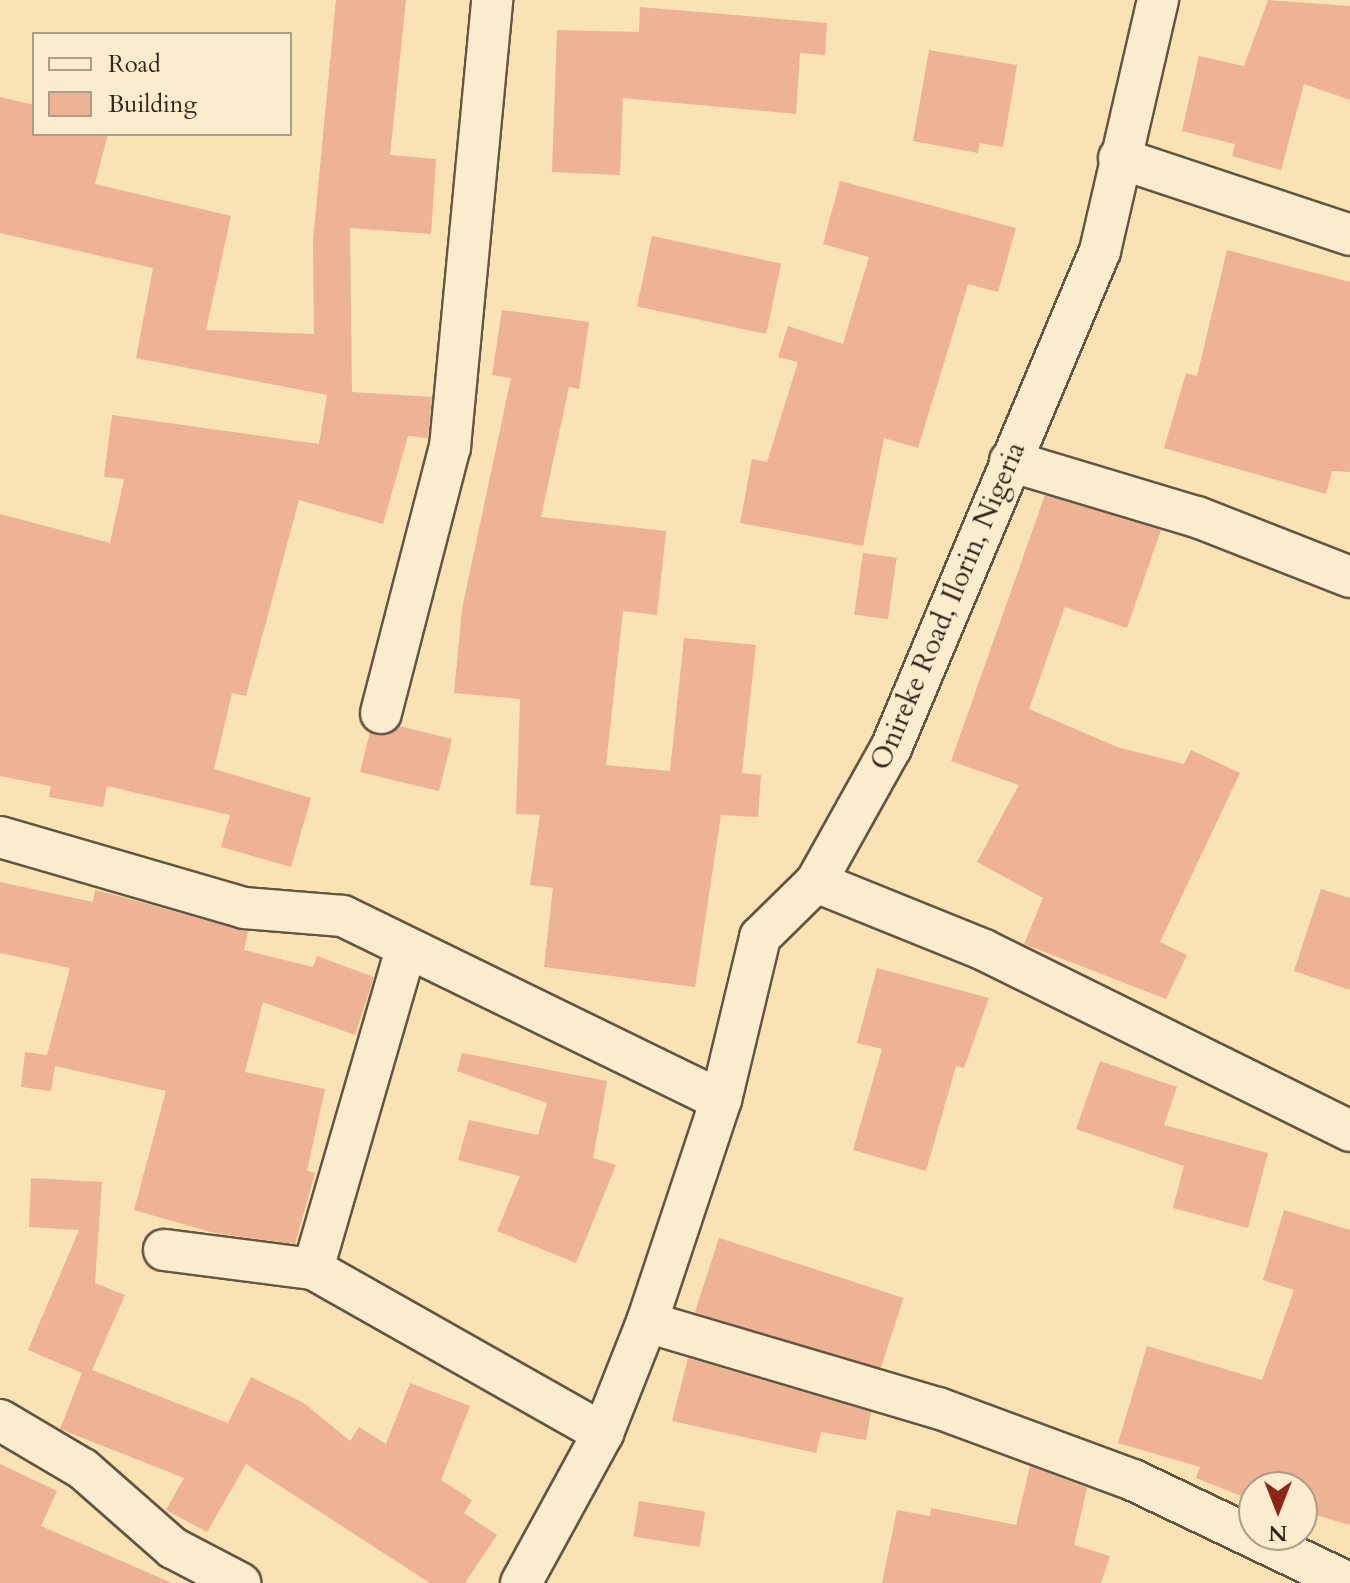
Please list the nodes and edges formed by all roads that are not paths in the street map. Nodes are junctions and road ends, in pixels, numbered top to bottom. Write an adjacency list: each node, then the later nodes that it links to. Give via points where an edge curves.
1 (492, 0): 7 (street, via 450,447)
2 (1158, 0): 3 (street, Onireke Road, Ilorin, Nigeria)
3 (1119, 158): 4 (street); 5 (street, Onireke Road, Ilorin, Nigeria, via 1100,251)
4 (1350, 235)
5 (1010, 461): 6 (street, via 1197,517); 9 (street, Onireke Road, Ilorin, Nigeria, via 891,748)
6 (1350, 577)
7 (381, 713)
8 (0, 837): 10 (street, via 244,908 343,916)
9 (816, 882): 11 (street, Onireke Road, Ilorin, Nigeria, via 760,937); 12 (street, via 984,950)
10 (406, 949): 11 (street); 14 (street)
11 (721, 1100): 15 (street, Onireke Road, Ilorin, Nigeria)
12 (1350, 1131)
13 (164, 1250): 14 (street)
14 (313, 1269): 17 (street)
15 (647, 1322): 17 (street, Onireke Road, Ilorin, Nigeria); 20 (street, via 938,1408 1088,1463)
16 (0, 1420): 18 (street, via 83,1469 173,1548)
17 (603, 1433): 19 (street, Onireke Road, Ilorin, Nigeria)
18 (240, 1583)
19 (521, 1583)
20 (1349, 1583)

